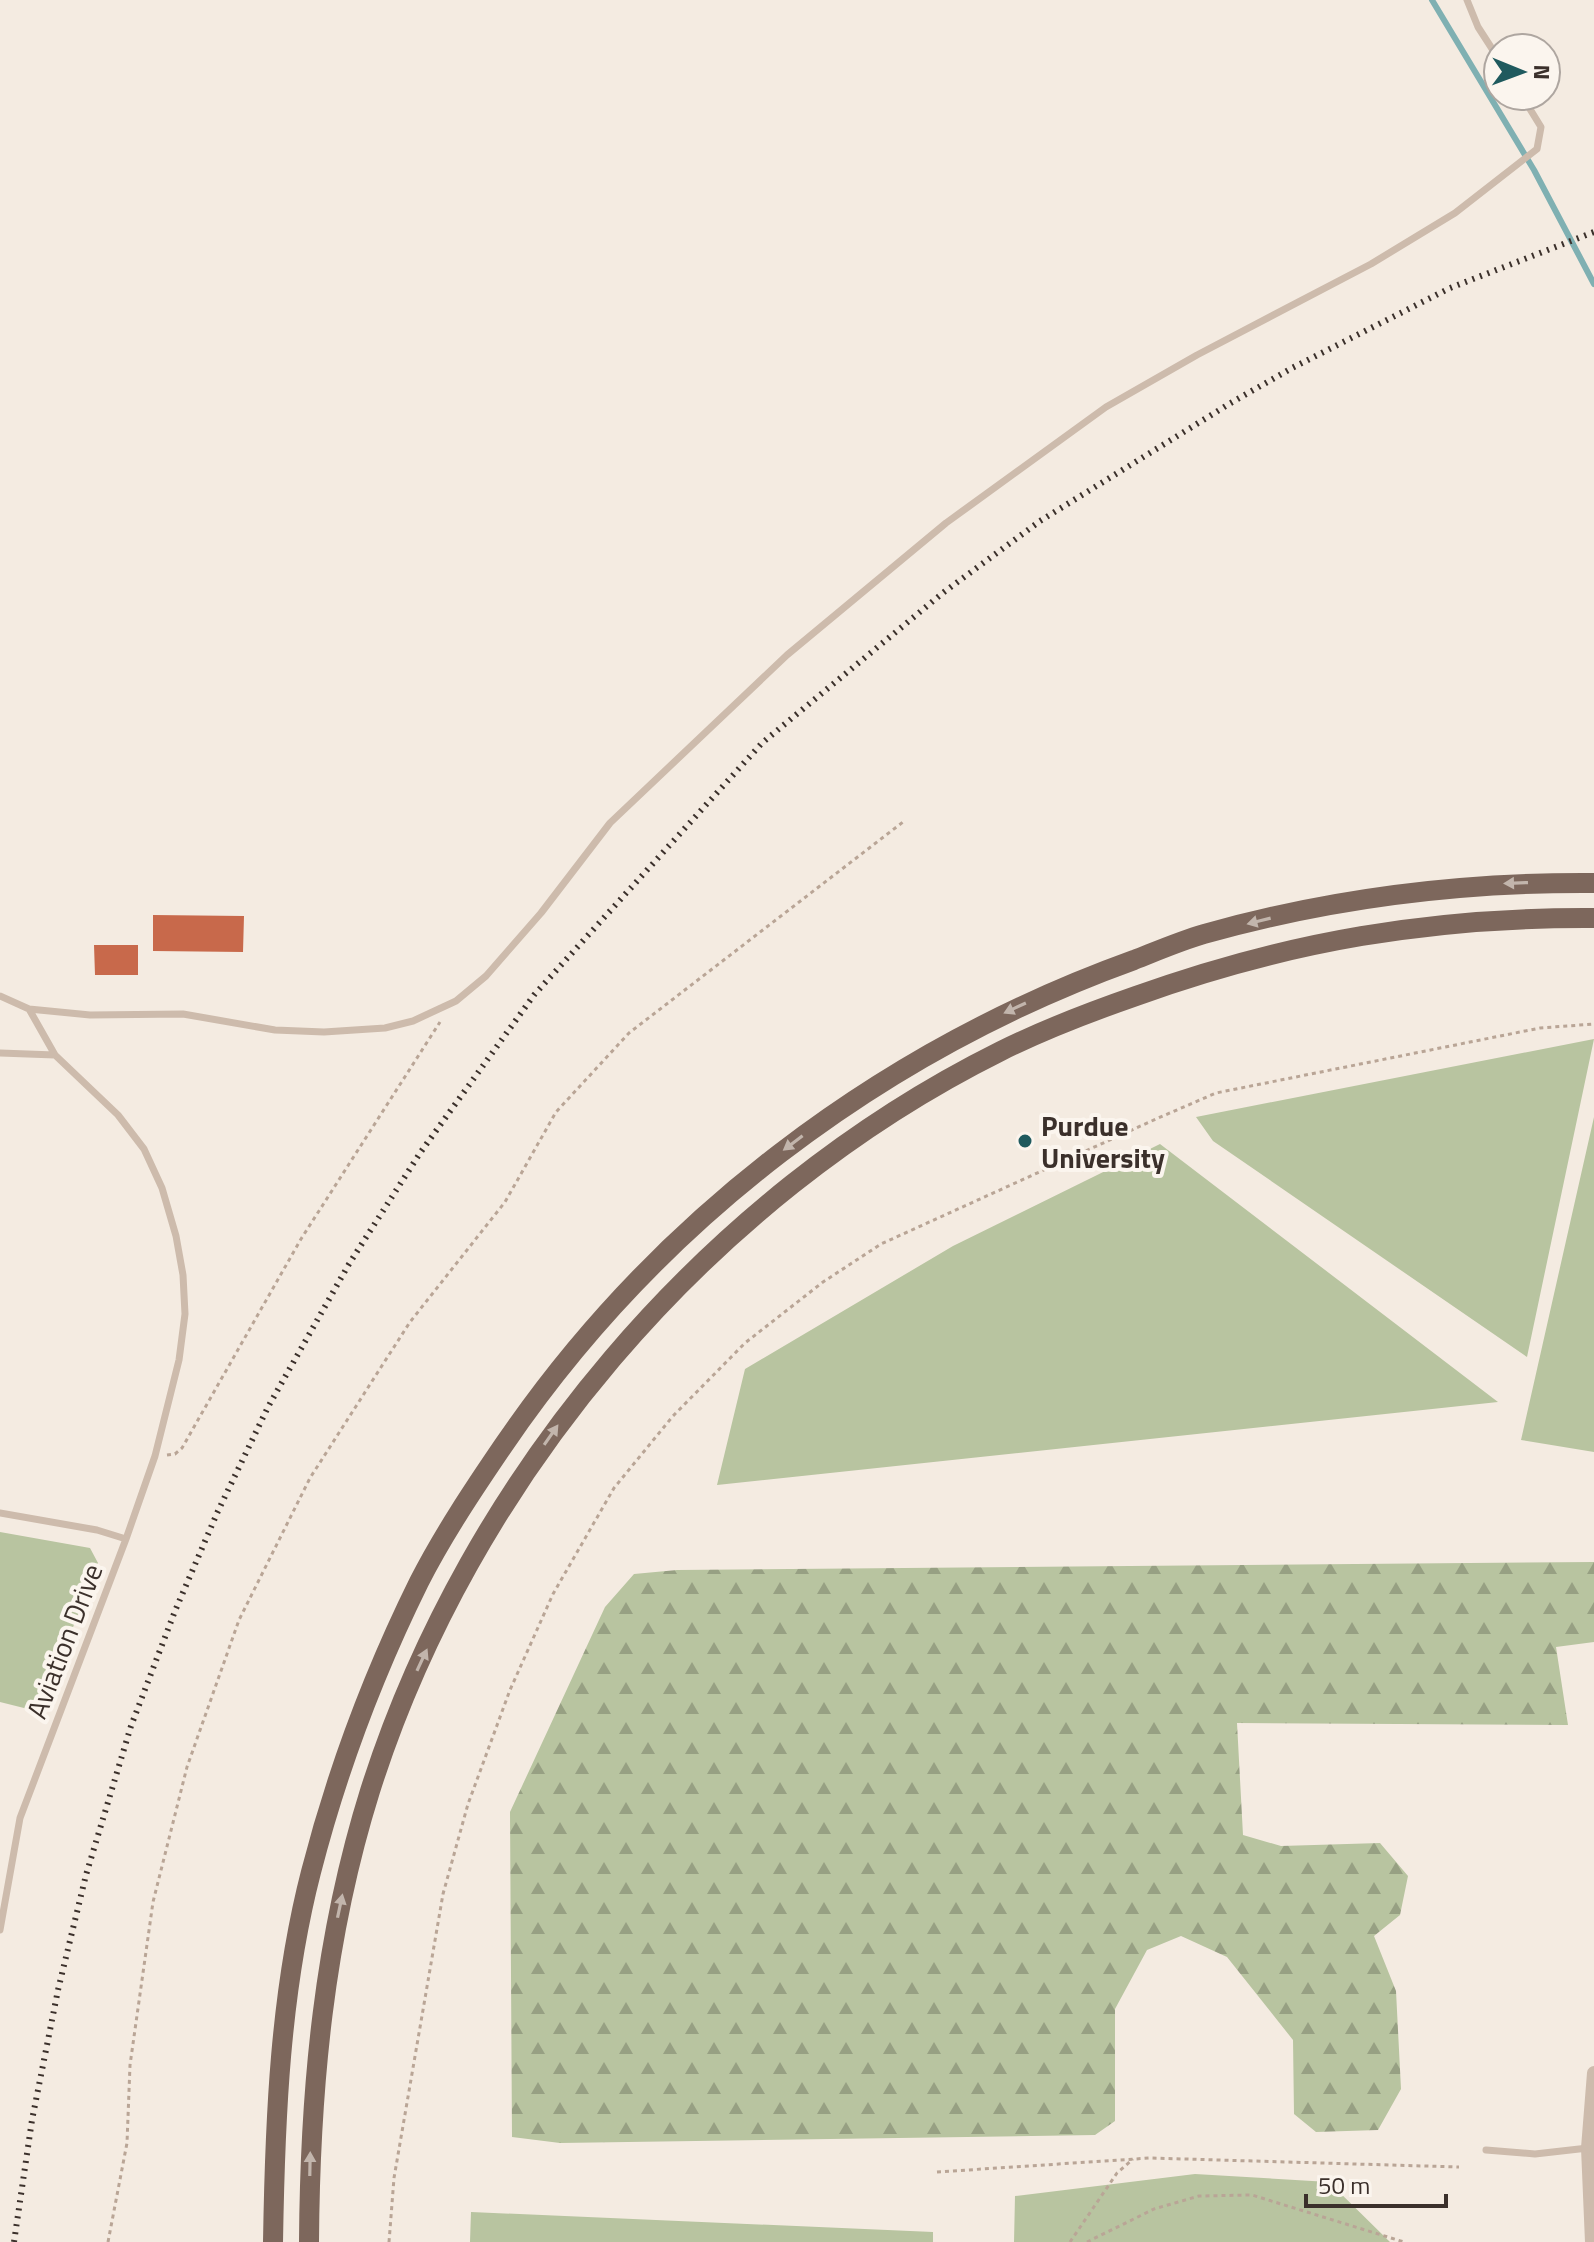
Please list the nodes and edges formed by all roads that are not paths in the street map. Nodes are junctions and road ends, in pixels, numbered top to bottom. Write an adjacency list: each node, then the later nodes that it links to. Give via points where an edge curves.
1 (1467, 0): 2 (lane)
2 (1482, 33)
3 (1532, 112): 7 (lane, via 1541,127 1537,149 1455,213 1106,407 946,523 787,655 610,823 541,913 486,976 456,1001 385,1028 324,1032 275,1030 183,1014 90,1015)
4 (1594, 883): 16 (main road, one-way to 16, via 1478,885 1323,906 1202,935 1066,984 909,1064 831,1114 746,1178 668,1248 599,1320 522,1417 422,1578 376,1674 337,1780 292,1961 277,2108)
5 (1594, 918): 17 (main road, one-way to 5, via 311,2124 327,1965 371,1788 409,1687 454,1592 555,1429 685,1279 841,1148 1000,1051 1079,1016 1207,970 1326,941 1481,920)
6 (0, 996): 7 (lane)
7 (29, 1009): 9 (lane)
8 (0, 1053): 9 (lane)
9 (55, 1055): 11 (lane, via 118,1115 144,1149 162,1188 183,1275 179,1360 155,1456)
10 (0, 1513): 11 (lane, Aviation Drive)
11 (126, 1539): 12 (lane, Aviation Drive, via 20,1818)
12 (0, 1930)
13 (1594, 2073): 14 (street)
14 (1591, 2148): 15 (lane, via 1535,2154); 18 (street)
15 (1486, 2150)
16 (273, 2242)
17 (309, 2242)
18 (1592, 2242)

